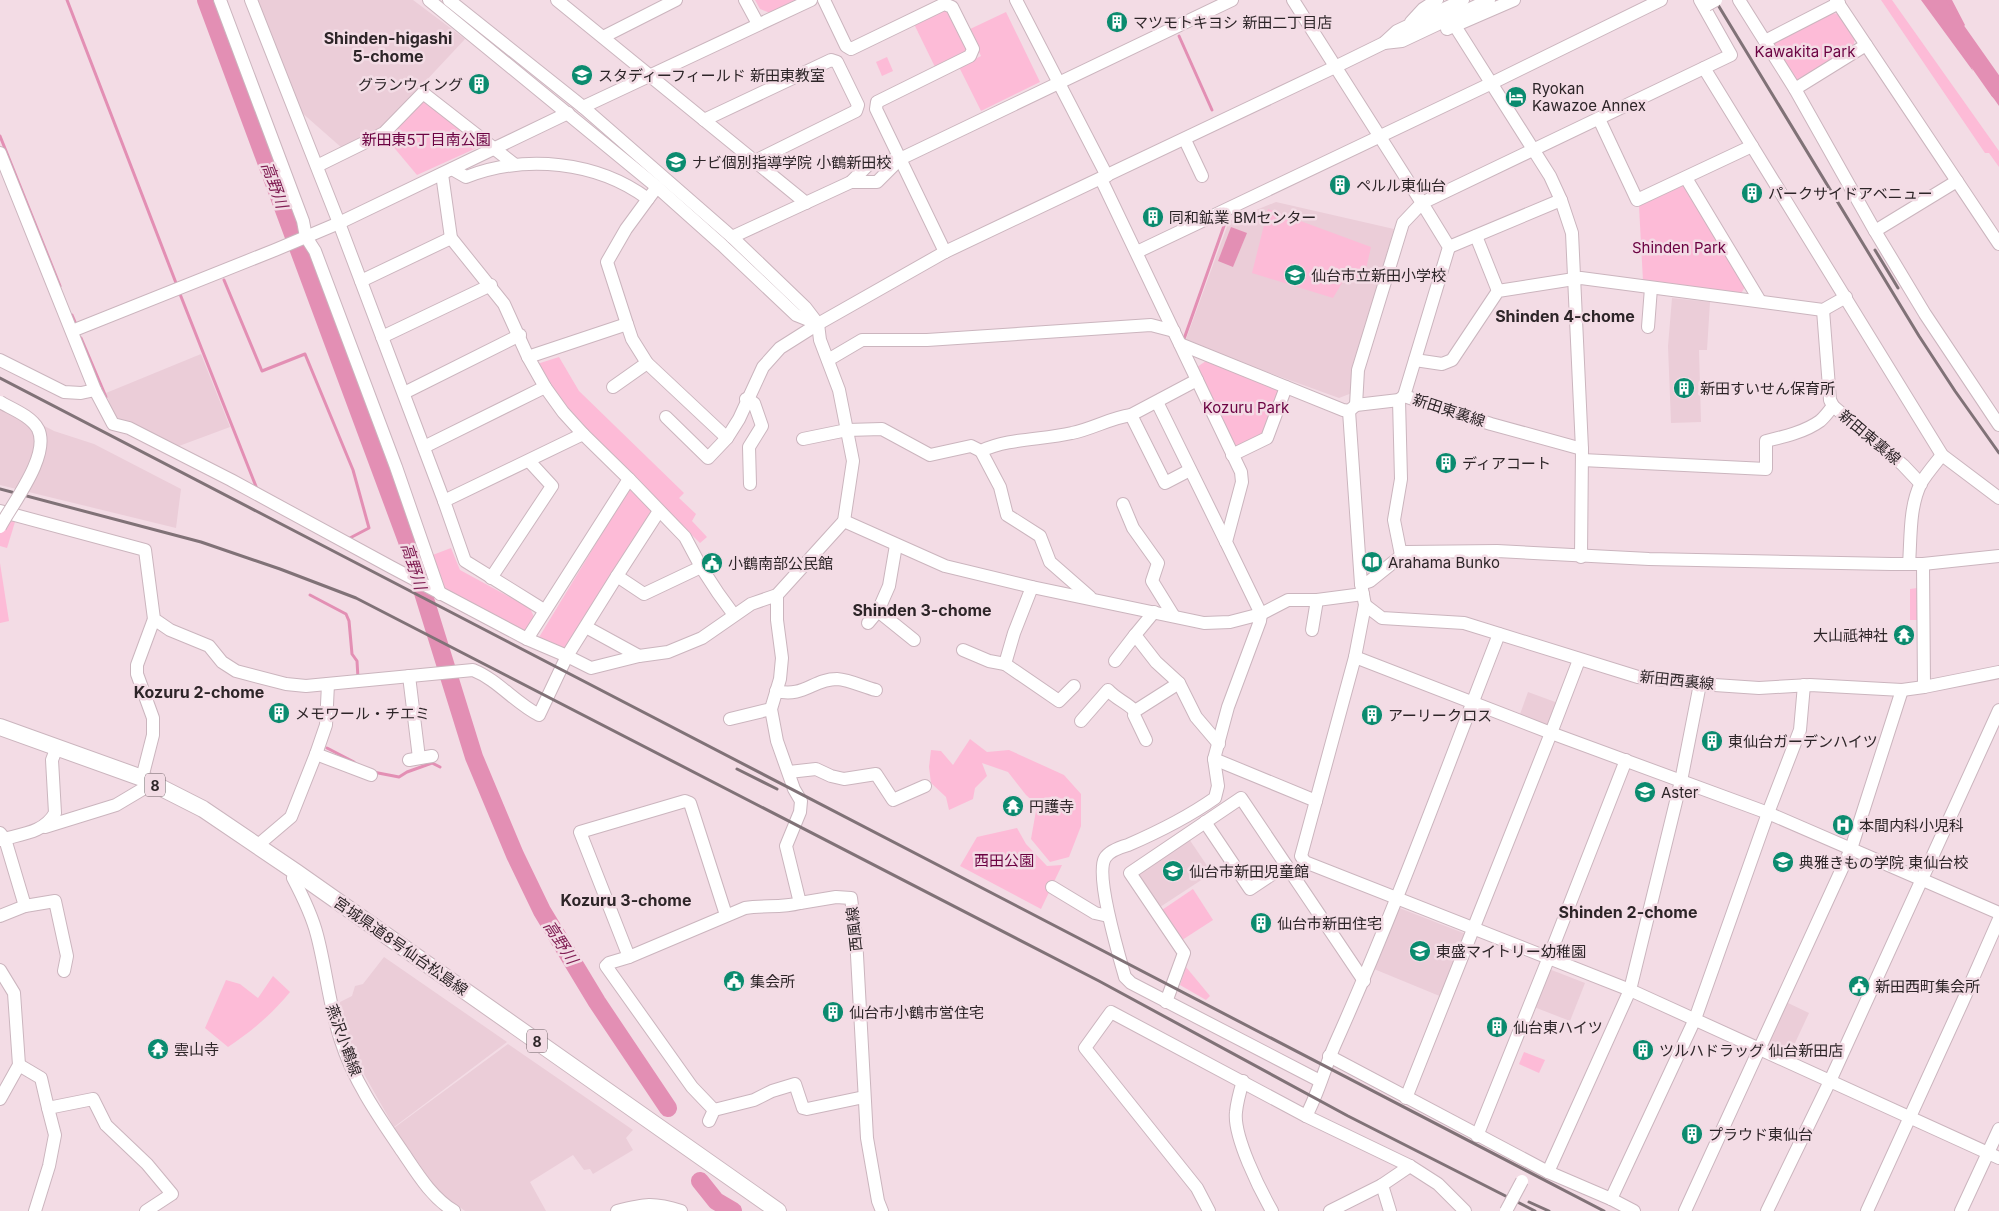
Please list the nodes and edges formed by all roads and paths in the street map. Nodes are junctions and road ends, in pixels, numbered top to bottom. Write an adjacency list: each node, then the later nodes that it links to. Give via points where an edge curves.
1 (220, 0): 62 (street, via 303,221)
2 (251, 0): 46 (street)
3 (429, 0): 34 (street)
4 (449, 0): 33 (street)
5 (557, 0): 24 (street)
6 (676, 0): 24 (street)
7 (746, 0): 21 (street)
8 (812, 0): 21 (street)
9 (824, 0): 43 (street, via 846,46 851,49 944,4 952,7 973,49 970,56 877,102 876,109)
10 (1016, 0): 30 (street)
11 (1232, 0): 30 (street)
12 (1293, 0): 27 (street)
13 (1437, 0): 23 (street, via 1423,9)
14 (1463, 0): 23 (street)
15 (1489, 0): 23 (street)
16 (1514, 0): 22 (street)
17 (1661, 0): 31 (street)
18 (1739, 0): 25 (street)
19 (1708, 2): 28 (street, via 1732,55)
20 (1838, 2): 25 (street); 26 (street)
21 (758, 24): 29 (street)
22 (1455, 26): 23 (street, via 1437,34); 31 (street)
23 (1408, 32): 27 (street, via 1402,41 1384,42)
24 (603, 37): 29 (street)
25 (1765, 41): 32 (street)
26 (1866, 45): 32 (street); 51 (street)
27 (1335, 67): 37 (street); 38 (street)
28 (1704, 68): 35 (street); 39 (street)
29 (650, 76): 33 (street); 36 (street)
30 (1058, 82): 43 (street); 49 (street)
31 (1492, 83): 37 (street); 41 (street)
32 (1795, 88): 59 (street)
33 (583, 107): 61 (street)
34 (568, 113): 40 (street); 53 (street)
35 (1599, 119): 41 (street); 50 (street, via 1637,200)
36 (704, 120): 44 (street); 44 (street, via 831,60 837,62 858,105 856,111)
37 (1379, 136): 57 (street); 67 (street)
38 (1185, 140): 48 (street); 49 (street)
39 (1752, 146): 50 (street); 73 (street)
40 (495, 149): 45 (street); 46 (street, via 422,93 384,133); 47 (street)
41 (1535, 150): 55 (street); 57 (street)
42 (0, 153): 79 (street)
43 (900, 159): 52 (street, via 869,164); 52 (street, via 877,182); 66 (street)
44 (754, 161): 56 (street)
45 (514, 164): 47 (street, via 466,177); 54 (street, via 546,164 596,171 631,186)
46 (316, 166): 58 (street)
47 (447, 172): 58 (street); 63 (street)
48 (1202, 176)
49 (1104, 177): 66 (street); 67 (street)
50 (1686, 178): 74 (street)
51 (1957, 181): 59 (street); 64 (street)
52 (851, 182): 56 (street)
53 (657, 187): 54 (street); 77 (street, via 796,315)
54 (648, 199): 76 (street, via 607,262)
55 (1561, 200): 60 (street); 68 (street, via 1572,233)
56 (806, 203): 61 (street)
57 (1422, 203): 65 (street); 100 (street, via 1403,223 1358,370)
58 (339, 223): 62 (street); 69 (street)
59 (1875, 231): 103 (street, via 1925,314)
60 (1476, 236): 65 (street); 72 (street)
61 (732, 237): 77 (street)
62 (305, 238): 79 (street); 136 (street, via 315,251 396,467)
63 (451, 238): 69 (street); 70 (street)
64 (1999, 244)
65 (1449, 246): 87 (street)
66 (945, 252): 77 (street)
67 (1136, 252): 80 (street)
68 (1574, 279): 71 (street); 72 (street); 111 (street)
69 (361, 281): 82 (street)
70 (491, 285): 81 (street); 82 (street)
71 (1651, 288): 74 (street); 78 (street)
72 (1498, 291): 87 (street, via 1452,360 1442,364)
73 (1846, 297): 75 (street); 112 (street)
74 (1760, 301): 75 (street)
75 (1823, 310): 99 (street)
76 (627, 324): 84 (street); 88 (street, via 632,340)
77 (818, 324): 86 (street); 96 (street, via 780,348 763,367)
78 (1648, 326)
79 (72, 330): 93 (street)
80 (1174, 331): 83 (street); 86 (street, via 1151,325 927,340 862,340)
81 (520, 335): 84 (street); 94 (street)
82 (382, 337): 94 (street)
83 (1180, 344): 89 (street); 92 (street, 新田東裏線)
84 (528, 356): 90 (street)
85 (0, 360): 93 (street, via 64,392 82,394)
86 (828, 360): 104 (street, via 839,390)
87 (1415, 360): 95 (street)
88 (647, 363): 91 (street); 106 (street)
89 (1197, 380): 98 (street); 110 (street)
90 (545, 387): 105 (street); 108 (street)
91 (613, 387)
92 (1286, 387): 100 (street, 新田東裏線, via 1343,410); 110 (street, via 1266,438)
93 (95, 390): 136 (street, via 113,424 129,428 232,480)
94 (404, 393): 108 (street)
95 (1402, 398): 100 (street, 新田東裏線); 111 (street, 新田東裏線); 127 (street, via 1401,479 1394,520)
96 (746, 399): 106 (street); 116 (street, via 754,403 762,426 749,447)
97 (0, 402): 124 (street, bridge, via 23,415 38,429 41,446 32,472)
98 (1158, 402): 101 (street); 114 (street)
99 (1833, 406): 111 (street, 新田東裏線, via 1811,426 1766,441 1766,469); 117 (street, 新田東裏線)
100 (1352, 408): 138 (street)
101 (1131, 415): 109 (street, via 1073,433 994,445); 114 (street, via 1165,483)
102 (666, 417): 106 (street, via 708,458)
103 (1998, 422)
104 (847, 430): 107 (street); 109 (street, via 882,429 930,455 971,446); 123 (street, via 853,461)
105 (583, 434): 113 (street); 115 (street)
106 (727, 438)
107 (803, 439)
108 (424, 447): 119 (street)
109 (982, 451): 139 (street, via 1000,487 1007,515 1040,536 1050,562)
110 (1232, 455): 125 (street, via 1241,472 1242,482)
111 (1582, 455): 128 (street)
112 (1942, 455): 117 (street); 118 (street)
113 (529, 461): 119 (street); 134 (street, via 552,486)
114 (1190, 470): 125 (street)
115 (629, 480): 122 (street); 141 (street)
116 (750, 484)
117 (1921, 484): 130 (street, via 1912,518)
118 (1999, 498)
119 (444, 501): 134 (street, via 465,561)
120 (1123, 504): 146 (street, via 1133,528 1158,563 1152,581)
121 (0, 511): 147 (street, via 145,550)
122 (659, 511): 132 (street, via 685,537); 133 (street)
123 (844, 521): 126 (street); 137 (street)
124 (0, 527)
125 (1226, 542): 144 (street)
126 (896, 544): 135 (street, via 945,566); 142 (street, via 889,586)
127 (1401, 555): 128 (street, via 1406,552 1497,551); 138 (street, via 1370,581)
128 (1581, 556): 130 (street)
129 (1999, 556): 131 (street)
130 (1909, 564): 131 (street)
131 (1922, 564): 169 (street)
132 (701, 567): 133 (street, via 644,594); 145 (street)
133 (617, 576): 149 (street)
134 (491, 578): 141 (street)
135 (1032, 587): 139 (street); 161 (street)
136 (437, 592): 153 (street)
137 (777, 595): 145 (street, via 751,604); 172 (street, via 782,658)
138 (1363, 595): 140 (street); 151 (street, 新田西裏線, via 1382,618 1464,623); 158 (street)
139 (1091, 598): 143 (street)
140 (1317, 600): 144 (street, via 1288,600); 150 (street)
141 (544, 610): 153 (street)
142 (878, 611): 148 (street); 154 (street)
143 (1154, 612): 146 (street); 152 (street)
144 (1261, 614): 146 (street, via 1230,622 1204,623); 182 (street, via 1228,707)
145 (734, 615): 157 (street, via 702,638 668,652)
146 (1173, 615)
147 (154, 619): 165 (street, via 170,630 209,646 222,662 236,671 286,684); 190 (street, via 137,666 153,718)
148 (868, 623)
149 (586, 627): 156 (street); 157 (street)
150 (1312, 630)
151 (1499, 634): 159 (street, 新田西裏線); 173 (street)
152 (1135, 635): 160 (street); 164 (street, via 1156,662)
153 (527, 639): 156 (street)
154 (914, 640)
155 (963, 650): 161 (street)
156 (567, 656): 157 (street, via 591,668); 163 (street, via 539,715 473,670)
157 (639, 656)
158 (1355, 657): 173 (street); 193 (street)
159 (1578, 660): 166 (street, 新田西裏線, via 1638,677); 180 (street)
160 (1115, 661)
161 (1005, 664): 168 (street, via 1059,701)
162 (1999, 672): 169 (street, 新田西裏線)
163 (409, 676): 165 (street); 185 (street)
164 (1179, 683): 176 (street); 182 (street, via 1196,717)
165 (328, 684): 184 (street, via 326,725)
166 (1700, 684): 167 (street, 新田西裏線, via 1758,688); 191 (street)
167 (1804, 685): 171 (street, 新田西裏線); 194 (street, via 1800,730)
168 (1074, 686)
169 (1924, 687): 171 (street, 新田西裏線)
170 (876, 690): 172 (street, via 839,679 795,693)
171 (1902, 690): 199 (street)
172 (776, 691): 174 (street)
173 (1472, 702): 180 (street); 204 (street)
174 (770, 709): 177 (street); 188 (street)
175 (1999, 710): 202 (street)
176 (1135, 711): 178 (street, via 1108,690); 181 (street)
177 (730, 719)
178 (1081, 721)
179 (0, 727): 183 (main road, 宮城県道8号仙台松島線 / 8)
180 (1551, 733): 187 (street); 212 (street)
181 (1146, 740)
182 (1219, 744): 186 (street)
183 (57, 747): 190 (main road, 宮城県道8号仙台松島線 / 8); 196 (street, via 52,760 55,813)
184 (316, 754): 189 (street); 198 (street, via 291,818)
185 (420, 758)
186 (1214, 759): 193 (street); 210 (street, via 1218,786 1215,798 1105,858 1102,866)
187 (1626, 760): 191 (street); 214 (street)
188 (789, 772): 192 (street, via 816,769 844,779 876,774 894,800); 205 (street, via 801,801 800,812 786,846)
189 (371, 775)
190 (147, 781): 196 (street, via 116,805); 198 (main road, 宮城県道8号仙台松島線 / 8, via 203,808)
191 (1681, 781): 194 (street); 218 (street)
192 (925, 786)
193 (1316, 801): 204 (street, via 1301,856 1305,862)
194 (1768, 813): 199 (street); 220 (street)
195 (1205, 822): 200 (street, via 1240,798); 200 (street, via 1250,889); 219 (street, via 1130,872 1184,953)
196 (43, 828): 197 (street)
197 (2, 837): 206 (street)
198 (258, 845): 201 (main road, 宮城県道8号仙台松島線 / 8)
199 (1851, 849): 202 (street); 221 (street)
200 (1286, 865): 217 (street)
201 (296, 872): 244 (street, 燕沢小鶴線, via 294,878 317,935 328,994 352,1069 374,1110 422,1180); 247 (main road, 宮城県道8号仙台松島線 / 8)
202 (1920, 879): 207 (street); 225 (street)
203 (1052, 887): 210 (street, via 1095,913)
204 (1398, 898): 212 (street); 217 (street)
205 (800, 903): 208 (street, via 754,907); 227 (street, 西風線, via 851,898)
206 (25, 906): 209 (street); 216 (street, via 55,901 67,956)
207 (1999, 913)
208 (726, 915): 213 (street); 213 (street, via 690,803 685,801 580,832)
209 (0, 916)
210 (1108, 916): 219 (street, via 1125,977)
211 (1999, 919): 232 (street)
212 (1474, 928): 214 (street); 228 (street)
213 (629, 957): 227 (street, via 609,962 606,966 711,1115 796,1084 803,1108 807,1109)
214 (1550, 957): 218 (street); 234 (street)
215 (0, 970): 223 (street, via 14,994)
216 (64, 971)
217 (1364, 981): 222 (street)
218 (1630, 990): 220 (street); 237 (street)
219 (1166, 1002): 226 (street)
220 (1695, 1020): 221 (street); 240 (street)
221 (1760, 1049): 225 (street); 255 (street)
222 (1329, 1056): 226 (street); 228 (street)
223 (19, 1065): 229 (street); 230 (street, via 41,1078)
224 (1243, 1081): 231 (street); 249 (street, via 1111,1012 1085,1048 1197,1188); 250 (street, via 1235,1114 1239,1134)
225 (1830, 1081): 232 (street); 256 (street)
226 (1320, 1082): 231 (street)
227 (864, 1097): 248 (street, 西風線, via 867,1138)
228 (1406, 1098): 234 (street)
229 (0, 1099)
230 (48, 1108): 242 (street, via 55,1135); 243 (street, via 93,1100 106,1125 147,1164 172,1194)
231 (1306, 1116): 236 (street)
232 (1909, 1117): 235 (street); 257 (street)
233 (1999, 1129): 235 (street)
234 (1477, 1136): 237 (street)
235 (1993, 1156): 258 (street)
236 (1410, 1166): 239 (street); 252 (street, via 1438,1184)
237 (1548, 1172): 240 (street)
238 (1522, 1181): 253 (street, bridge)
239 (1382, 1185): 241 (street); 251 (street)
240 (1611, 1199): 254 (street)
241 (1334, 1210)
242 (35, 1211)
243 (146, 1211)
244 (454, 1211)
245 (617, 1211): 246 (street, via 648,1204)
246 (681, 1211)
247 (778, 1211)
248 (882, 1211)
249 (1209, 1211)
250 (1272, 1211)
251 (1390, 1211)
252 (1465, 1211)
253 (1506, 1211)
254 (1634, 1211)
255 (1685, 1211)
256 (1767, 1211)
257 (1867, 1211)
258 (1960, 1211)

